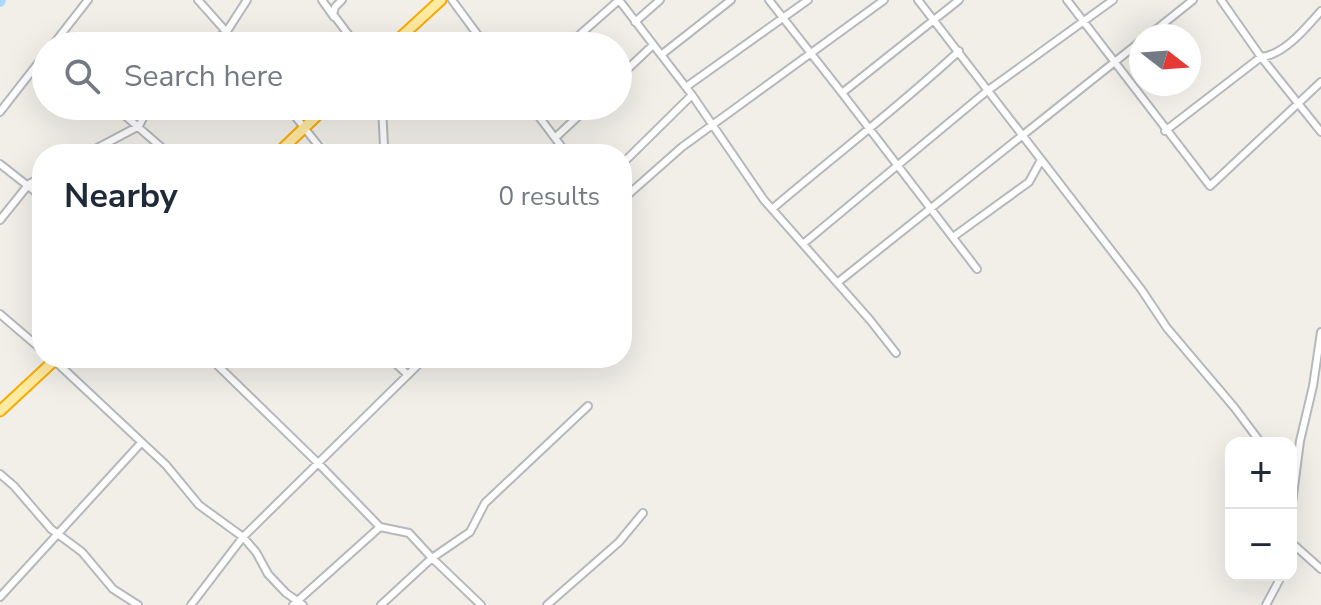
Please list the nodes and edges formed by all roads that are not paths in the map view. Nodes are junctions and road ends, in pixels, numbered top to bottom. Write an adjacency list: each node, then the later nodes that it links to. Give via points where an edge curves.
1 (88, 0): 28 (street)
2 (198, 0): 27 (street)
3 (247, 0): 27 (street)
4 (322, 0): 21 (street)
5 (342, 0): 21 (street, via 334,10)
6 (441, 0): 30 (highway)
7 (452, 0): 31 (street)
8 (619, 0): 24 (street); 32 (street)
9 (660, 0): 24 (street)
10 (731, 0): 37 (street)
11 (769, 0): 22 (street)
12 (808, 0): 22 (street)
13 (884, 0): 36 (street)
14 (918, 0): 23 (street)
15 (959, 0): 23 (street)
16 (1067, 0): 25 (street)
17 (1113, 0): 25 (street)
18 (1193, 0): 26 (street)
19 (1221, 0): 38 (street)
20 (1321, 11): 38 (street, via 1272,56)
21 (336, 20): 29 (street)
22 (784, 20): 36 (street); 43 (street)
23 (934, 20): 34 (street); 45 (street)
24 (635, 22): 33 (street)
25 (1083, 22): 39 (street); 44 (street)
26 (1163, 24)
27 (227, 31)
28 (63, 32)
29 (346, 32)
30 (406, 32)
31 (476, 32)
32 (583, 32)
33 (653, 45): 37 (street); 40 (street)
34 (959, 51): 44 (street); 58 (street)
35 (1129, 51): 39 (street)
36 (811, 54): 45 (street); 57 (street)
37 (661, 55): 43 (street)
38 (1261, 57): 47 (street); 60 (street)
39 (1114, 63): 60 (street); 62 (street)
40 (632, 65)
41 (32, 71): 48 (street)
42 (1321, 82): 47 (street)
43 (686, 87): 46 (street)
44 (987, 91): 62 (street); 73 (street)
45 (842, 93): 58 (street)
46 (692, 95): 57 (street); 70 (street)
47 (1299, 102): 60 (street, via 1210,186); 61 (street)
48 (0, 112)
49 (132, 120): 56 (street)
50 (142, 120): 56 (street)
51 (298, 120): 59 (street)
52 (312, 120): 59 (highway)
53 (383, 120): 68 (street)
54 (542, 120): 63 (street)
55 (574, 120): 63 (street)
56 (139, 126): 64 (street); 65 (street)
57 (713, 126): 77 (street); 78 (street)
58 (868, 127): 73 (street); 78 (street)
59 (304, 128): 66 (highway); 67 (street)
60 (1165, 131)
61 (1321, 132)
62 (1022, 136): 71 (street); 79 (street)
63 (555, 138): 69 (street)
64 (105, 144)
65 (158, 144)
66 (287, 144)
67 (317, 144)
68 (384, 144)
69 (560, 144)
70 (632, 154)
71 (1041, 160): 81 (street, via 1029,182); 97 (street)
72 (0, 164): 75 (street)
73 (898, 166): 79 (street); 82 (street)
74 (32, 182): 75 (street)
75 (29, 184): 76 (street); 80 (street)
76 (32, 187)
77 (632, 191)
78 (772, 209): 82 (street)
79 (930, 209): 81 (street); 84 (street)
80 (0, 220)
81 (953, 237): 83 (street)
82 (803, 244): 84 (street)
83 (977, 269)
84 (837, 283): 88 (street)
85 (0, 314): 87 (street)
86 (1321, 332): 101 (street)
87 (32, 341)
88 (896, 353)
89 (45, 368): 96 (highway)
90 (63, 368): 98 (street)
91 (220, 368): 99 (street)
92 (401, 368): 94 (street)
93 (415, 368): 94 (street)
94 (408, 375): 99 (street)
95 (588, 406): 107 (street, via 485,503 470,532)
96 (0, 411)
97 (1256, 437)
98 (141, 443): 104 (street); 105 (street, via 199,505)
99 (318, 463): 103 (street); 105 (street)
100 (0, 474): 104 (street)
101 (1291, 509)
102 (643, 513): 116 (street, via 619,542)
103 (380, 527): 107 (street, via 409,533); 111 (street)
104 (57, 534): 110 (street); 112 (street, via 82,552 113,589)
105 (243, 537): 111 (street, via 268,574); 113 (street)
106 (1297, 551): 108 (street)
107 (432, 558): 114 (street); 115 (street)
108 (1321, 569)
109 (1279, 581): 117 (street)
110 (0, 597)
111 (298, 604)
112 (138, 605)
113 (191, 605)
114 (381, 605)
115 (481, 605)
116 (547, 605)
117 (1266, 605)

